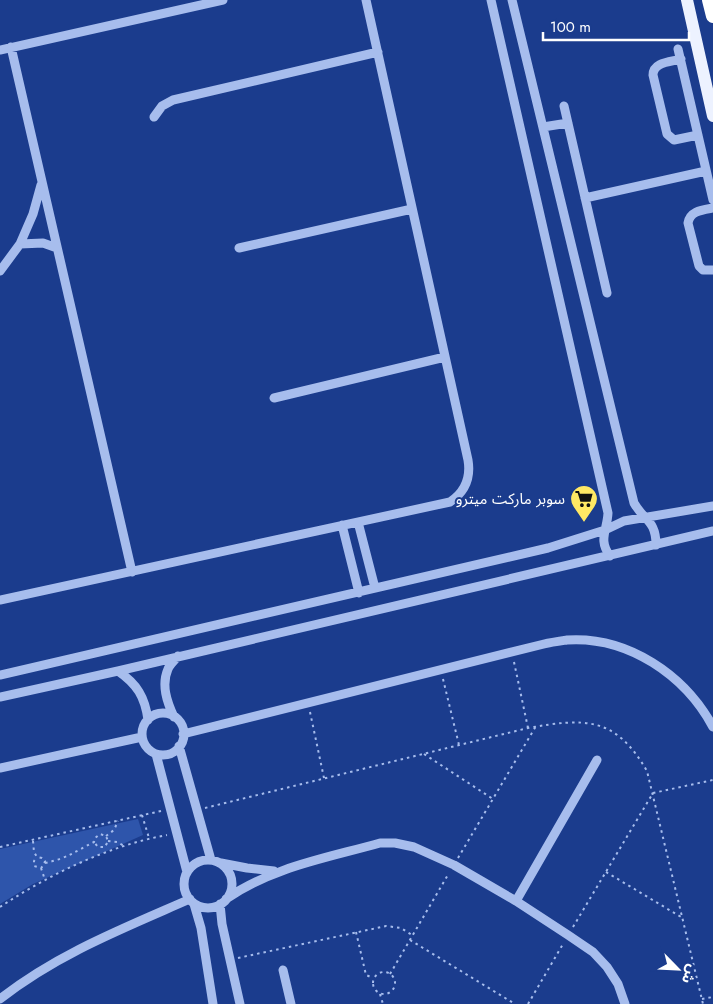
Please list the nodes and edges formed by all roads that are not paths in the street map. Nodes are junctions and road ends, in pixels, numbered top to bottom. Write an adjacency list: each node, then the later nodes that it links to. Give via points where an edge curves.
1 (223, 0): 8 (street)
2 (366, 0): 11 (street)
3 (491, 0): 37 (street, via 608,513)
4 (512, 0): 17 (street)
5 (687, 0): 14 (main road)
6 (709, 0): 7 (highway)
7 (713, 16)
8 (11, 47): 9 (street); 20 (street)
9 (0, 50)
10 (678, 50): 12 (street)
11 (378, 52): 15 (street, via 173,100 162,106); 23 (street)
12 (681, 59): 18 (street); 18 (street, via 657,65 653,75 668,134 674,140)
13 (564, 106): 16 (street)
14 (713, 116)
15 (154, 117)
16 (568, 122): 17 (street); 21 (street)
17 (543, 127): 34 (street, via 634,503)
18 (698, 135): 19 (street)
19 (706, 170): 21 (street); 22 (street)
20 (42, 183): 25 (street); 26 (street)
21 (585, 198): 30 (street)
22 (713, 200)
23 (412, 208): 27 (street); 31 (street)
24 (713, 208): 28 (street, via 693,214 688,223 698,266 703,270)
25 (20, 244): 26 (street, via 43,243); 29 (street)
26 (57, 248): 41 (street)
27 (239, 248)
28 (713, 270)
29 (0, 271)
30 (607, 293)
31 (446, 357): 32 (street); 35 (street, via 468,460 466,485 450,502)
32 (274, 398)
33 (713, 506): 34 (street)
34 (646, 518): 37 (street); 39 (street, via 654,526)
35 (358, 522): 36 (street); 42 (street)
36 (342, 525): 41 (street); 43 (street)
37 (605, 530): 40 (street, via 604,549); 42 (street, via 548,548)
38 (713, 531): 39 (street)
39 (656, 545): 40 (street)
40 (610, 556): 45 (street)
41 (132, 572): 44 (street)
42 (375, 588): 43 (street)
43 (359, 593): 47 (street)
44 (0, 600)
45 (178, 656): 46 (street); 49 (street, via 168,669 165,688)
46 (118, 671): 48 (street); 50 (street, via 141,695)
47 (0, 675)
48 (0, 697)
49 (174, 717): 50 (street, via 160,714); 52 (street, via 179,721)
50 (148, 720): 53 (street)
51 (713, 727): 52 (street, via 684,686 659,666 631,651 600,642 568,640)
52 (183, 734): 54 (street)
53 (142, 737): 55 (street); 57 (street)
54 (180, 746): 55 (street, via 166,755); 58 (street)
55 (156, 754): 60 (street)
56 (597, 760): 61 (street)
57 (0, 768)
58 (214, 861): 59 (street); 60 (street, via 197,862); 63 (street, via 225,867 232,883)
59 (277, 871): 61 (street, via 380,843 395,843 414,847 454,865); 63 (street)
60 (187, 872): 62 (street, via 184,886)
61 (516, 901): 69 (street, via 594,952 618,984)
62 (192, 902): 63 (street, via 207,908); 65 (street, via 84,945 47,966); 66 (street, via 202,928)
63 (223, 902): 67 (street, via 222,924)
64 (283, 970): 68 (street)
65 (0, 1000)
66 (213, 1004)
67 (240, 1004)
68 (291, 1004)
69 (625, 1004)

